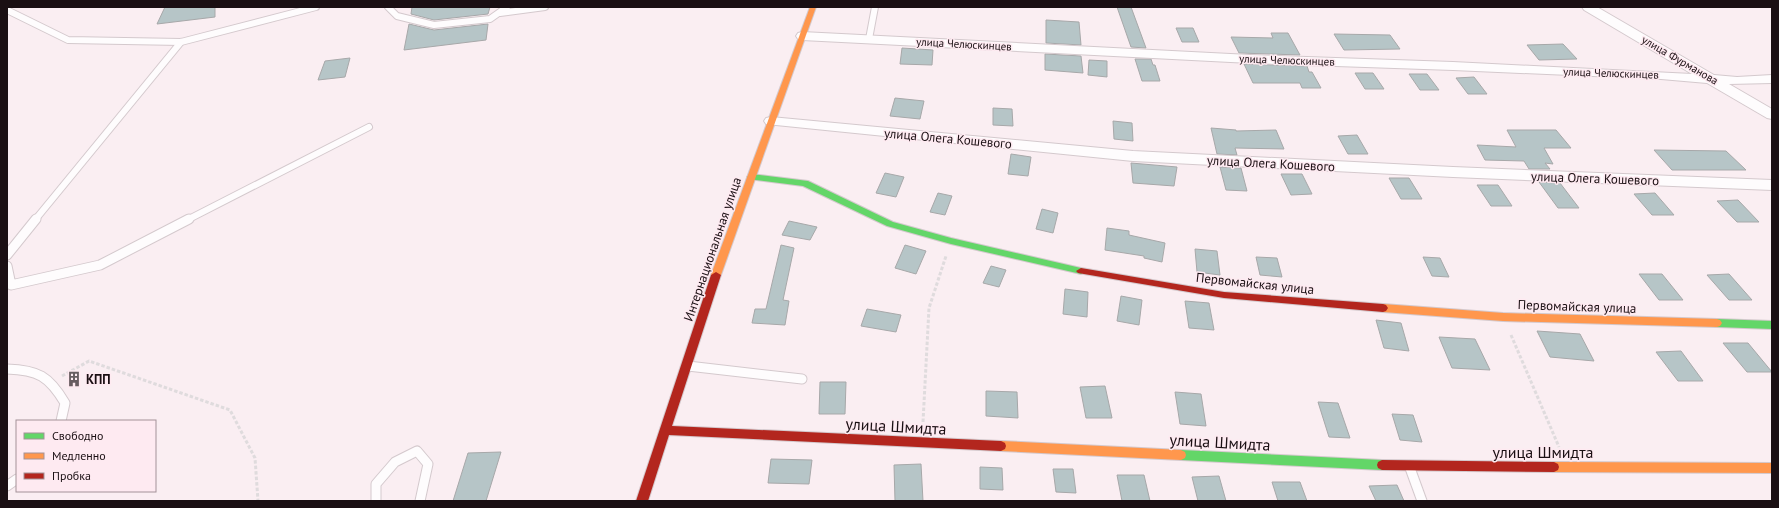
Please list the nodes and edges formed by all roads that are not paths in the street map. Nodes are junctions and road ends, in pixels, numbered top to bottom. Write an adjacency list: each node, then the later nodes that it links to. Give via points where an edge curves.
1 (316, 7): 12 (lane)
2 (388, 7): 9 (lane, via 396,16 434,25 490,19)
3 (507, 7): 9 (lane)
4 (545, 7): 9 (lane)
5 (813, 7): 10 (street, Интернациональная улица)
6 (874, 7): 11 (lane)
7 (1588, 7): 13 (street, улица Фурманова)
8 (7, 10): 12 (lane, via 68,40)
9 (499, 13)
10 (802, 36): 11 (street, улица Челюскинцев); 16 (street, Интернациональная улица)
11 (869, 39): 13 (street, улица Челюскинцев, via 1250,59)
12 (181, 42): 20 (lane)
13 (1712, 78): 14 (street, улица Челюскинцев); 15 (street, улица Фурманова)
14 (1772, 79)
15 (1772, 115)
16 (772, 121): 18 (street, Интернациональная улица); 19 (street, улица Олега Кошевого, via 1133,156)
17 (369, 127): 21 (lane, via 100,265 12,285)
18 (751, 177): 22 (street, Первомайская улица, via 806,183 890,224 951,240 1094,274 1224,295 1503,316); 23 (street, Интернациональная улица, via 716,271)
19 (1772, 185)
20 (7, 255)
21 (7, 266)
22 (1772, 325)
23 (686, 366): 25 (lane); 27 (street, Интернациональная улица)
24 (7, 369): 26 (lane, via 41,373 56,386 65,403)
25 (802, 379)
26 (61, 420)
27 (666, 430): 28 (street, улица Шмидта); 34 (street, Интернациональная улица)
28 (1410, 466): 29 (street, улица Шмидта); 35 (lane)
29 (1772, 468)
30 (16, 480): 31 (lane)
31 (7, 486)
32 (376, 501): 33 (lane, via 376,484 395,462 417,451 428,464)
33 (420, 501)
34 (642, 501)
35 (1422, 501)

